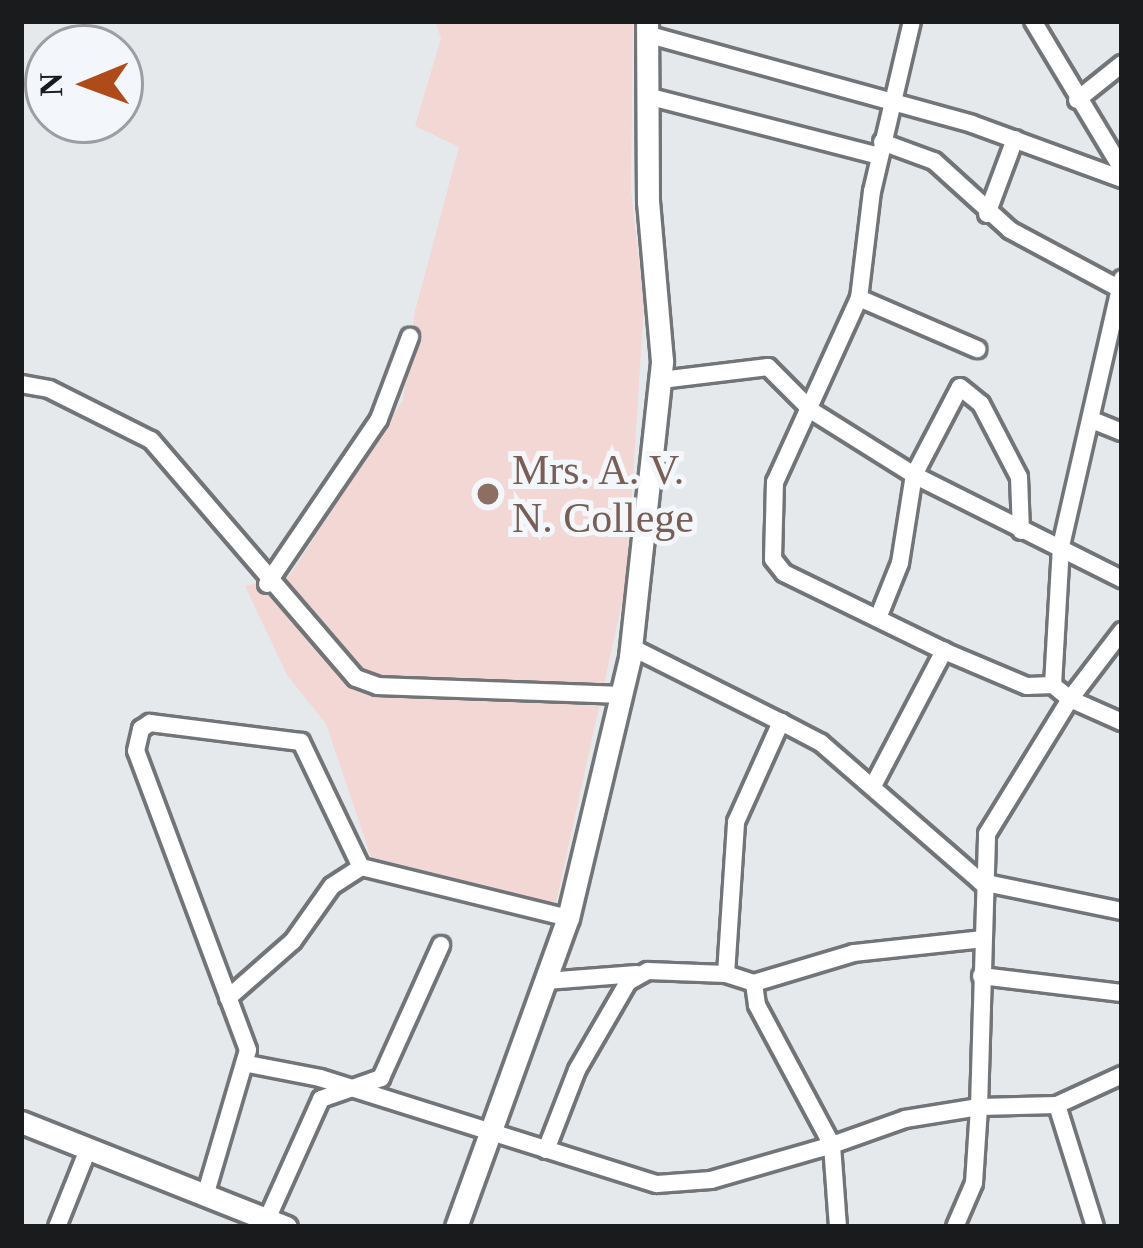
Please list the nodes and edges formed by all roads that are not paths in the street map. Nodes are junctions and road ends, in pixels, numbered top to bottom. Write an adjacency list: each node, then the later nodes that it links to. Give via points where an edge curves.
1 (912, 21): 7 (street)
2 (1033, 21): 6 (street)
3 (646, 27): 5 (street); 7 (street)
4 (1122, 64): 6 (street)
5 (647, 96): 9 (street); 17 (street)
6 (1077, 100): 10 (street)
7 (890, 101): 8 (street); 9 (street)
8 (1015, 139): 11 (street); 12 (street)
9 (880, 149): 12 (street, via 934,161); 14 (street)
10 (1122, 169)
11 (1122, 179)
12 (987, 214): 13 (street)
13 (1120, 284): 20 (street)
14 (860, 298): 16 (street); 19 (street)
15 (410, 337): 26 (street, via 380,419)
16 (977, 349)
17 (661, 380): 19 (street, via 768,367); 29 (street)
18 (21, 384): 26 (street, via 49,389 151,440)
19 (812, 411): 22 (street); 27 (street, via 775,482 773,559 784,573)
20 (1092, 420): 21 (street); 24 (street)
21 (1122, 432)
22 (914, 475): 23 (street); 23 (street, via 960,387 981,404 1019,477); 27 (street, via 900,563)
23 (1021, 530): 24 (street)
24 (1061, 546): 25 (street); 31 (street)
25 (1122, 579)
26 (267, 584): 32 (street, via 337,664 378,686)
27 (878, 618): 30 (street)
28 (1122, 631): 33 (street)
29 (631, 647): 32 (street); 34 (street)
30 (944, 651): 31 (street, via 1028,686); 36 (street)
31 (1053, 685): 33 (street)
32 (622, 695): 40 (street)
33 (1070, 699): 35 (street); 38 (street, via 987,834)
34 (781, 722): 36 (street); 44 (street, via 736,822)
35 (1122, 722)
36 (873, 786): 38 (street)
37 (361, 867): 40 (street); 49 (street, via 332,886 293,941); 49 (street, via 301,742 141,728 136,751)
38 (981, 882): 39 (street); 41 (street)
39 (1122, 911)
40 (568, 918): 46 (street)
41 (982, 939): 45 (street); 47 (street, via 854,953)
42 (441, 945): 52 (street, via 380,1078)
43 (638, 974): 44 (street); 46 (street); 58 (street, via 578,1070)
44 (726, 974): 47 (street)
45 (981, 976): 48 (street); 54 (street)
46 (546, 981): 56 (street)
47 (754, 982): 57 (street, via 757,1004)
48 (1122, 993)
49 (228, 998): 50 (street)
50 (248, 1064): 52 (street); 60 (street)
51 (1122, 1075): 53 (street)
52 (351, 1089): 56 (street); 61 (street, via 321,1100)
53 (1057, 1105): 54 (street); 66 (street)
54 (980, 1107): 57 (street, via 905,1119); 65 (street, via 974,1183)
55 (21, 1122): 59 (street)
56 (490, 1133): 58 (street); 63 (street)
57 (832, 1145): 58 (street, via 674,1186); 64 (street)
58 (546, 1150)
59 (87, 1152): 60 (street); 62 (street)
60 (205, 1196): 61 (street)
61 (272, 1225)
62 (56, 1227)
63 (456, 1227)
64 (838, 1227)
65 (955, 1227)
66 (1095, 1227)

